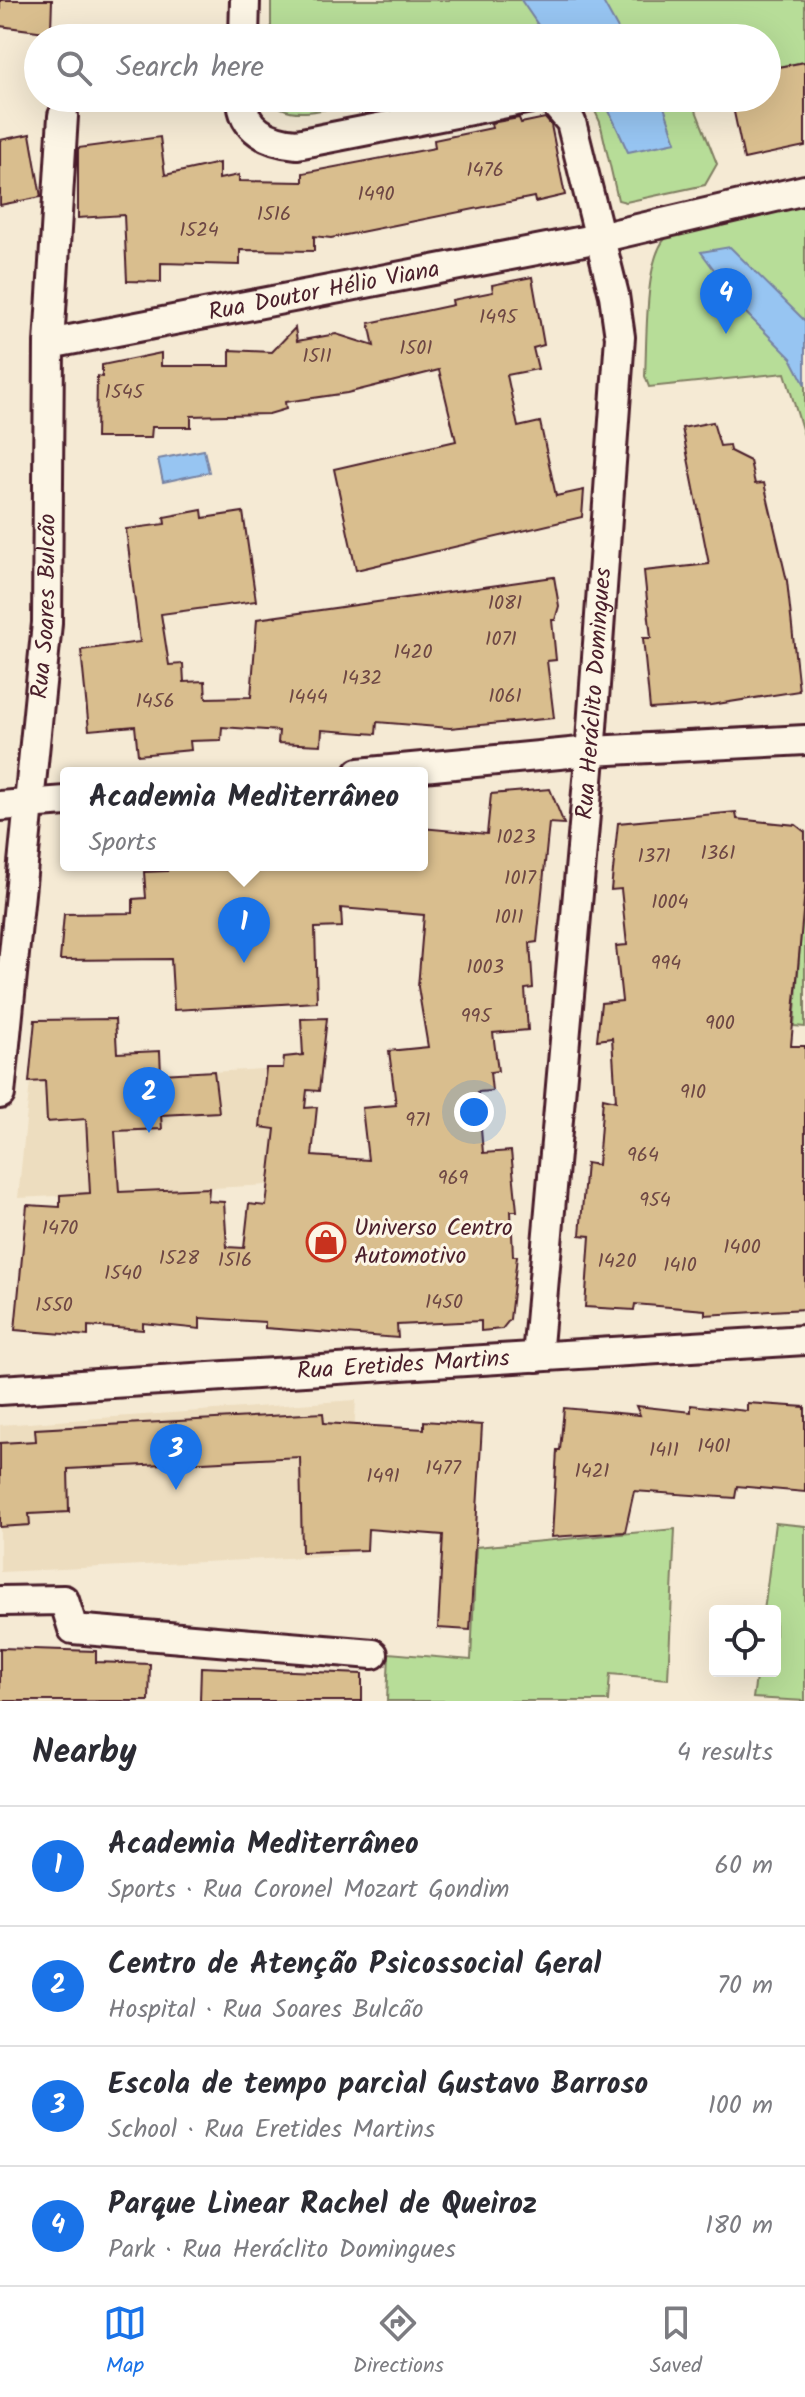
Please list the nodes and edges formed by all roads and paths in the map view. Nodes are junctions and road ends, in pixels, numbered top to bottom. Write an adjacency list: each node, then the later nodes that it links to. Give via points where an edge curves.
1 (245, 0): 2 (street)
2 (244, 24)
3 (245, 112): 4 (street, via 266,139 297,144)
4 (460, 112)
5 (564, 112): 8 (street, Rua Heráclito Domingues, via 571,122)
6 (63, 116): 9 (street, Rua Soares Bulcão)
7 (803, 191): 8 (street)
8 (599, 238): 9 (street, Rua Doutor Hélio Viana); 11 (street, Rua Heráclito Domingues, via 620,337)
9 (49, 344): 14 (street, Rua Soares Bulcão, via 47,623)
10 (805, 740): 11 (street)
11 (591, 751): 12 (street); 18 (street, Rua Heráclito Domingues)
12 (422, 767)
13 (60, 801): 14 (street)
14 (29, 804): 15 (street); 16 (street, Rua Soares Bulcão)
15 (0, 806)
16 (0, 1094)
17 (805, 1340): 18 (street, Rua Eretides Martins)
18 (537, 1357): 19 (street, Rua Eretides Martins)
19 (0, 1390)
20 (0, 1601): 21 (street, via 64,1600 73,1629)
21 (373, 1654)

